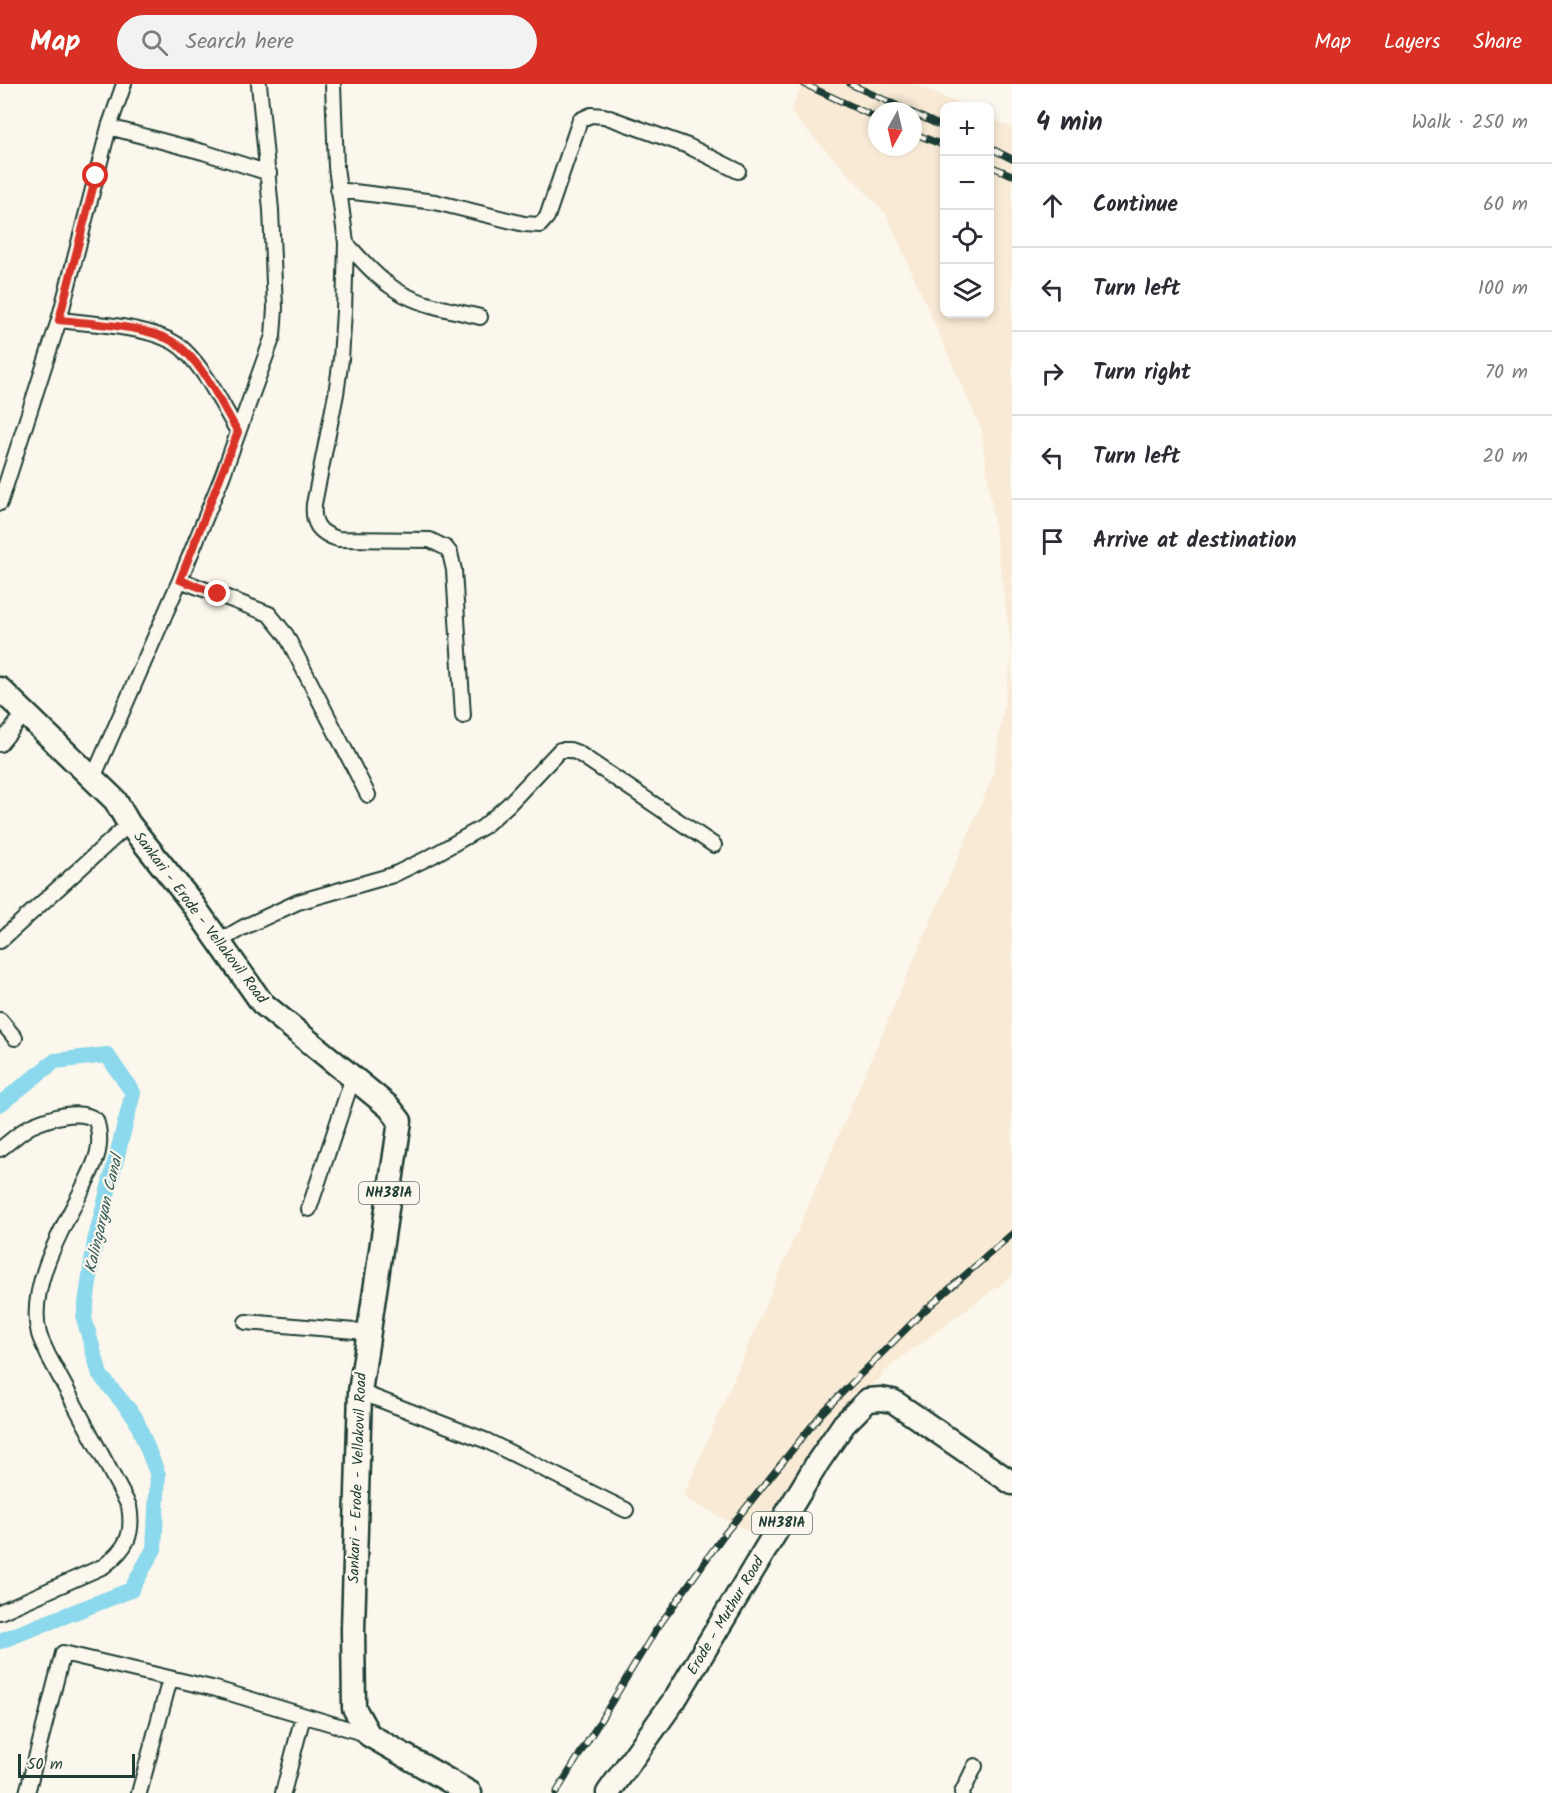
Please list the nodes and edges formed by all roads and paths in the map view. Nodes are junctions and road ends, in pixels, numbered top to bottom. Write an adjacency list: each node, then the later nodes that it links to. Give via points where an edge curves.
1 (124, 84): 4 (street)
2 (259, 84): 6 (street)
3 (333, 84): 7 (street)
4 (109, 127): 6 (street); 10 (street)
5 (738, 171): 7 (street, via 688,146 591,115 580,120 548,217 540,225 435,202)
6 (269, 173): 11 (street, via 273,336)
7 (338, 190): 8 (street)
8 (345, 243): 9 (street, via 398,292); 16 (street, via 341,359 314,522 319,530 338,539 430,540 450,553)
9 (480, 317)
10 (59, 320): 11 (street, via 136,330 172,341 194,362); 12 (street)
11 (238, 432): 13 (street)
12 (0, 503)
13 (180, 580): 18 (street); 19 (street, via 269,614 277,622)
14 (0, 689): 15 (highway, Sankari - Erode - Vellakovil Road / NH381A)
15 (25, 713): 17 (street); 18 (highway, Sankari - Erode - Vellakovil Road / NH381A)
16 (463, 716)
17 (0, 744)
18 (93, 778): 20 (highway, Sankari - Erode - Vellakovil Road / NH381A, via 115,800)
19 (368, 795)
20 (129, 824): 22 (street); 23 (highway, Sankari - Erode - Vellakovil Road / NH381A)
21 (714, 845): 23 (street, via 578,753 560,750 483,827 432,856 393,874 298,902)
22 (0, 941)
23 (218, 942): 26 (highway, Sankari - Erode - Vellakovil Road / NH381A, via 262,1003)
24 (0, 1020): 25 (street)
25 (15, 1038)
26 (353, 1077): 28 (street); 30 (highway, Sankari - Erode - Vellakovil Road / NH381A, via 400,1120)
27 (0, 1149): 34 (street, via 30,1127 58,1117 79,1114 96,1120 100,1143 95,1164 39,1287 39,1333 129,1506 132,1522 126,1542 104,1566)
28 (309, 1209)
29 (246, 1322): 30 (street)
30 (367, 1332): 31 (highway, Sankari - Erode - Vellakovil Road / NH381A)
31 (360, 1392): 33 (street, via 487,1441); 37 (highway, Sankari - Erode - Vellakovil Road / NH381A, via 354,1708)
32 (1012, 1483): 43 (highway, Erode - Muthur Road / NH381A, via 893,1401 868,1400 844,1424 818,1462 675,1699)
33 (626, 1510)
34 (0, 1612)
35 (170, 1678): 36 (street); 39 (street, via 63,1653); 40 (street)
36 (303, 1716): 37 (street); 41 (street)
37 (369, 1735): 42 (highway)
38 (975, 1766): 44 (street)
39 (27, 1793)
40 (139, 1793)
41 (283, 1793)
42 (470, 1793)
43 (608, 1793)
44 (962, 1793)

